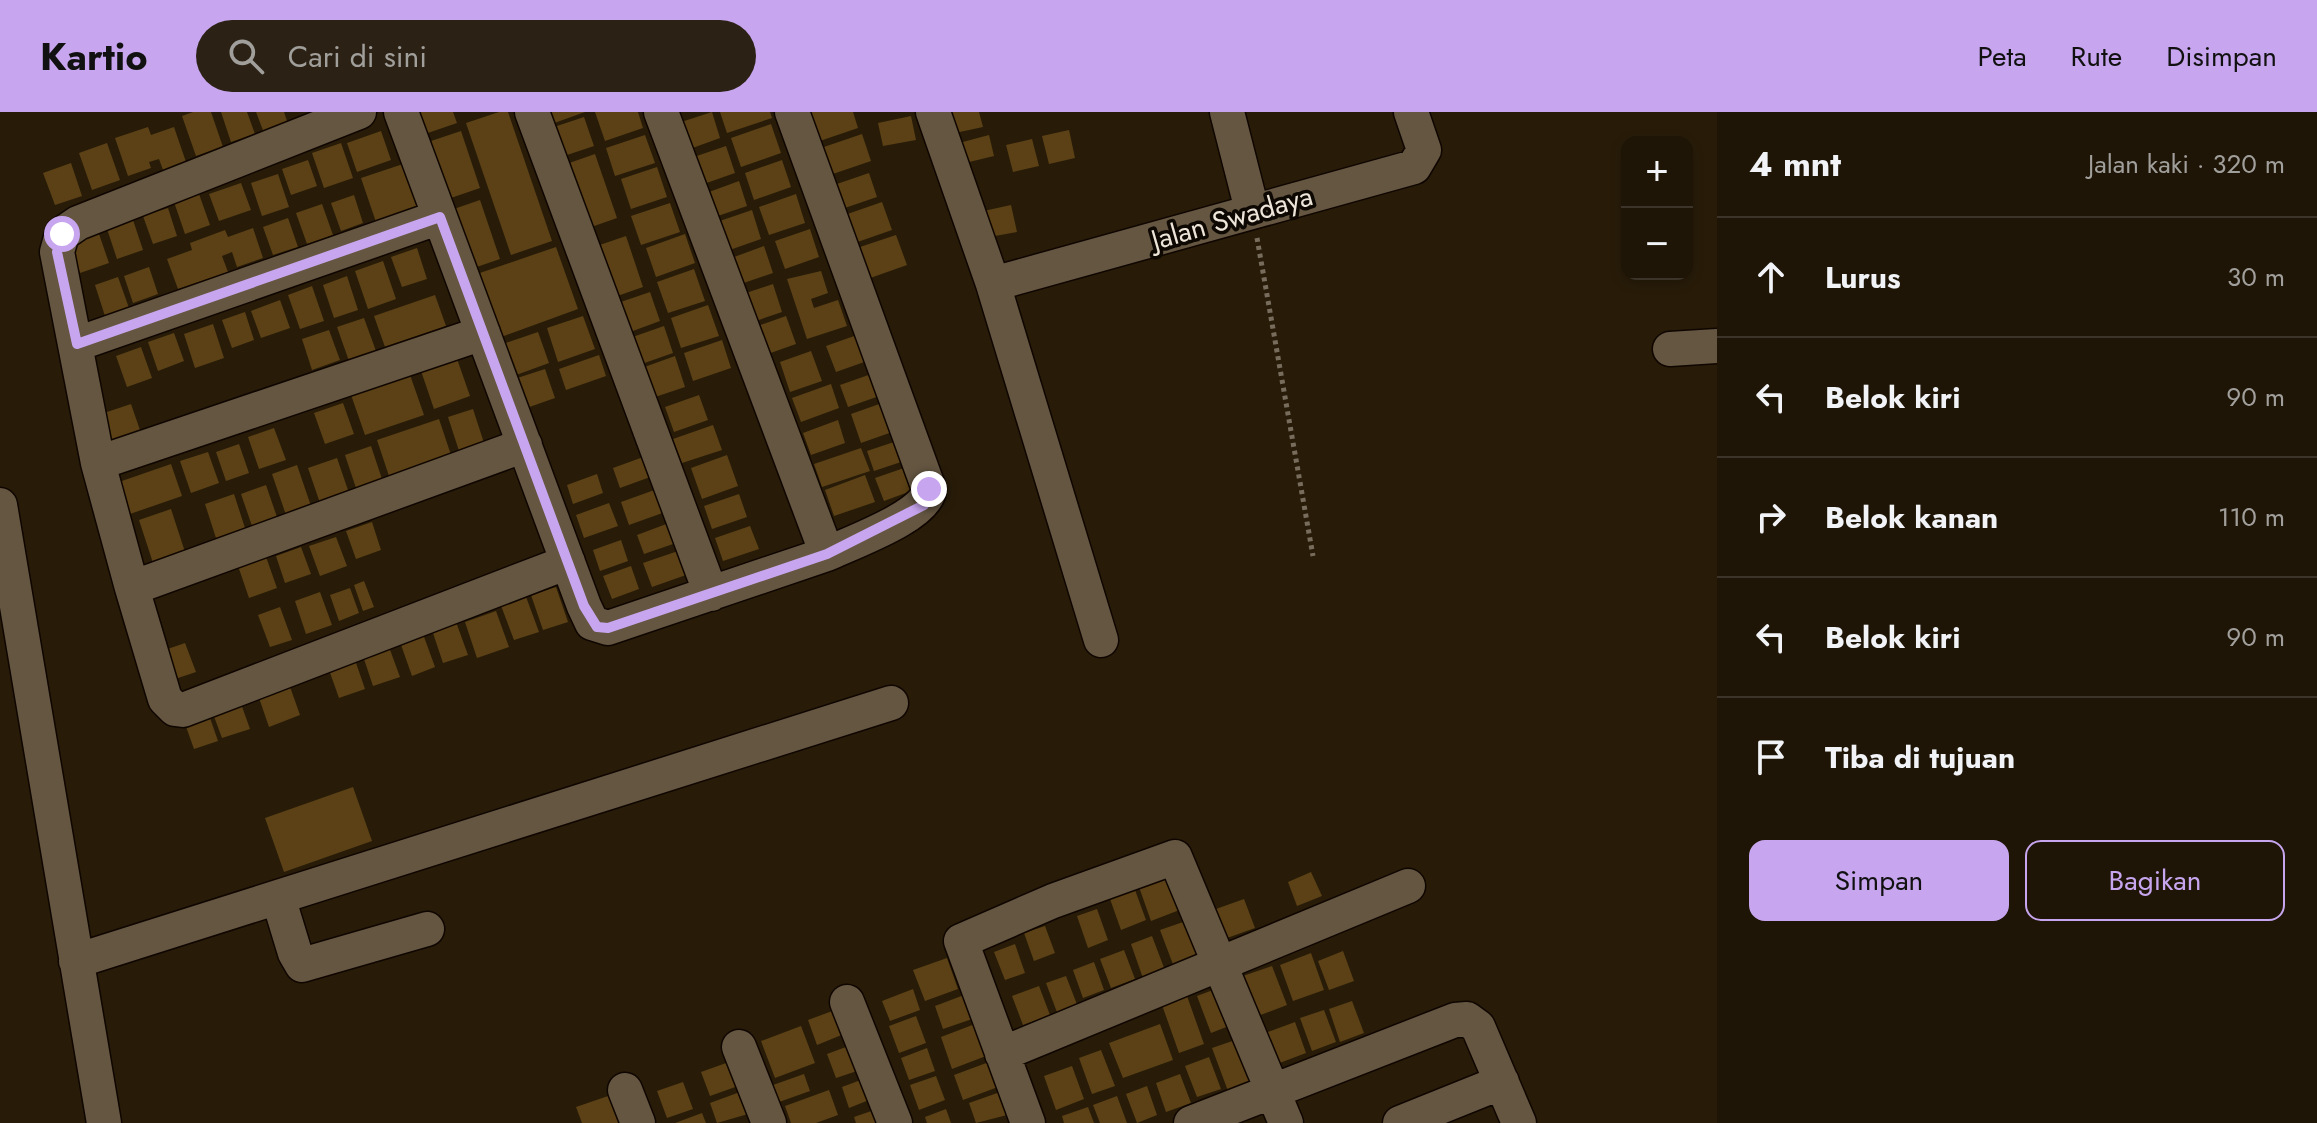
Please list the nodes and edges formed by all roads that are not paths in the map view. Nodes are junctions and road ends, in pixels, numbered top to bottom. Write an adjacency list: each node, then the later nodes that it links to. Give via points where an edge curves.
1 (359, 112): 13 (street, via 68,228 57,252)
2 (401, 112): 10 (street)
3 (532, 112): 22 (street)
4 (661, 112): 19 (street)
5 (792, 112): 19 (street, via 929,489 924,505)
6 (933, 112): 11 (street)
7 (1227, 112): 9 (street)
8 (1411, 112): 9 (street, Jalan Swadaya, via 1424,150 1414,167)
9 (1252, 210): 11 (street, Jalan Swadaya)
10 (440, 217): 12 (street); 13 (street)
11 (993, 284): 23 (street)
12 (483, 333): 16 (street); 17 (street)
13 (77, 344): 17 (street)
14 (1717, 346): 15 (street)
15 (1670, 349)
16 (525, 445): 20 (street); 21 (street)
17 (98, 463): 21 (street)
18 (0, 505): 28 (street)
19 (827, 554): 22 (street)
20 (568, 562): 21 (street, via 183,710 165,699); 22 (street, via 597,627 608,628)
21 (132, 588)
22 (711, 594)
23 (1101, 640)
24 (891, 703): 26 (street)
25 (1408, 886): 29 (street)
26 (278, 897): 27 (street, via 302,965); 28 (street)
27 (427, 929)
28 (76, 961): 36 (street)
29 (1219, 963): 32 (street); 32 (street, via 1175,857 988,927 961,941); 35 (street)
30 (847, 1002): 39 (street)
31 (739, 1047): 38 (street)
32 (1002, 1054): 40 (street)
33 (1502, 1082): 35 (street, via 1478,1027 1467,1019 1455,1020); 42 (street); 43 (street)
34 (625, 1090): 37 (street)
35 (1280, 1107): 41 (street)
36 (104, 1123)
37 (638, 1123)
38 (769, 1123)
39 (895, 1123)
40 (1028, 1123)
41 (1191, 1123)
42 (1400, 1123)
43 (1519, 1123)

